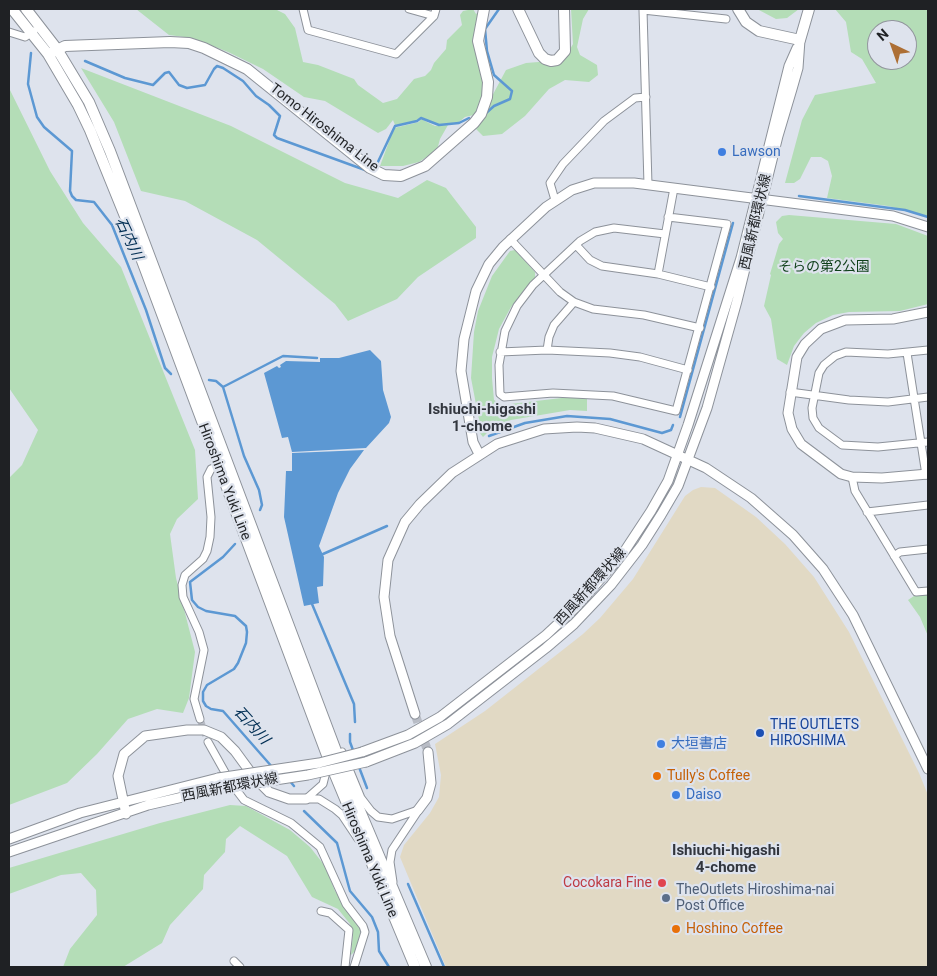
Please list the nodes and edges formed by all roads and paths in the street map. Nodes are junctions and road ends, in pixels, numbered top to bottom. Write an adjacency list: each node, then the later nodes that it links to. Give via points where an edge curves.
1 (12, 9): 12 (main road, Hiroshima Yuki Line)
2 (26, 9): 12 (main road, Hiroshima Yuki Line)
3 (303, 9): 10 (street, via 308,30 392,54 396,54)
4 (409, 9): 10 (street)
5 (484, 9): 15 (main road, Tomo Hiroshima Line, via 478,37 488,82 481,114 424,166 401,176 384,175 370,168 247,69 204,48 170,42 65,46)
6 (518, 9): 7 (main road, via 539,53 551,61 558,60 565,51)
7 (564, 9)
8 (738, 9): 14 (main road, via 746,22 758,31)
9 (809, 9): 14 (main road)
10 (435, 12)
11 (726, 19): 16 (street, via 643,10)
12 (36, 30): 13 (street, via 25,37); 15 (main road, Hiroshima Yuki Line)
13 (9, 32)
14 (800, 40): 19 (street, 西風新都環状線, via 789,66)
15 (52, 52): 46 (main road, Hiroshima Yuki Line, via 90,130)
16 (646, 97): 17 (street); 20 (street, via 635,98 604,121 563,164 550,183)
17 (648, 185): 18 (street); 20 (street, via 594,183)
18 (674, 188): 19 (street); 21 (street)
19 (758, 199): 22 (street, via 893,216); 44 (street, 西風新都環状線); 45 (street, 西風新都環状線, via 725,347)
20 (555, 200): 24 (street)
21 (668, 217): 23 (street); 28 (street, via 727,224)
22 (928, 227)
23 (665, 234): 25 (street, via 609,228); 26 (street)
24 (510, 239): 27 (street); 43 (street, via 479,282 462,348 464,395 473,442)
25 (576, 245): 26 (street, via 590,260 602,266); 27 (street)
26 (658, 274): 28 (street)
27 (543, 275): 29 (street); 34 (street, via 517,306 505,331)
28 (710, 287): 31 (street)
29 (574, 302): 31 (street, via 593,309 644,314); 32 (street, via 554,326)
30 (928, 312): 37 (street, via 893,319 845,320 821,329 797,357)
31 (700, 328): 36 (street)
32 (547, 350): 34 (street); 36 (street, via 625,355)
33 (928, 350): 35 (street)
34 (500, 352): 36 (street, via 498,377 500,394 504,397 545,393 596,395 637,400 676,411)
35 (907, 353): 38 (street, via 840,354 821,369); 40 (street)
36 (688, 370)
37 (790, 392): 38 (street); 48 (street, via 788,413 796,436 805,448 832,470)
38 (814, 396): 40 (street, via 888,402); 42 (street, via 812,413 816,424 840,444 878,447)
39 (928, 397): 40 (street)
40 (914, 399): 42 (street)
41 (928, 442): 42 (street)
42 (920, 444): 47 (street)
43 (479, 454): 44 (street, via 523,434 577,427 624,433); 54 (street, via 452,473 420,504 399,533 388,560 384,586 386,618)
44 (677, 454): 45 (street); 62 (street, 西風新都環状線, bridge, via 668,480 633,539 566,618 456,706 408,734 362,752 319,763 218,778)
45 (688, 460): 60 (street, via 751,498 788,530 823,569 858,623); 64 (street, 西風新都環状線, bridge, via 670,500 642,545 602,595 546,648 448,724 415,743 366,762 337,770 222,788 148,805)
46 (223, 464): 55 (street, via 209,471 207,478 211,517 207,551 185,575 182,585 183,597 204,650 194,699); 56 (main road, Hiroshima Yuki Line); 59 (main road, Hiroshima Yuki Line)
47 (927, 474): 48 (street)
48 (852, 477): 50 (street, via 852,485)
49 (928, 505): 50 (street)
50 (867, 512): 52 (street)
51 (928, 549): 52 (street, via 900,552)
52 (894, 556): 53 (street, via 916,592)
53 (928, 591)
54 (416, 714)
55 (200, 719)
56 (325, 723): 63 (street, via 361,798 371,811 378,817 392,819); 68 (main road, Hiroshima Yuki Line)
57 (208, 742): 73 (street, via 244,800 291,823 320,847 346,904 365,932)
58 (428, 752): 63 (street, via 431,783)
59 (328, 758): 61 (street, via 323,784); 66 (main road, Hiroshima Yuki Line)
60 (928, 769)
61 (306, 799): 62 (street, via 289,799 270,792 221,736 192,729 145,736 128,749 118,768); 66 (street, via 319,799 339,812)
62 (122, 802): 64 (street); 65 (street, 西風新都環状線, via 80,813)
63 (418, 810): 68 (street, via 390,856)
64 (126, 814): 67 (street, 西風新都環状線)
65 (9, 839)
66 (364, 849): 74 (main road, Hiroshima Yuki Line)
67 (9, 852)
68 (396, 899): 75 (main road, Hiroshima Yuki Line)
69 (321, 911): 72 (street, via 330,913 349,930)
70 (234, 961): 71 (street)
71 (240, 967)
72 (345, 967)
73 (354, 967)
74 (415, 967)
75 (426, 967)

